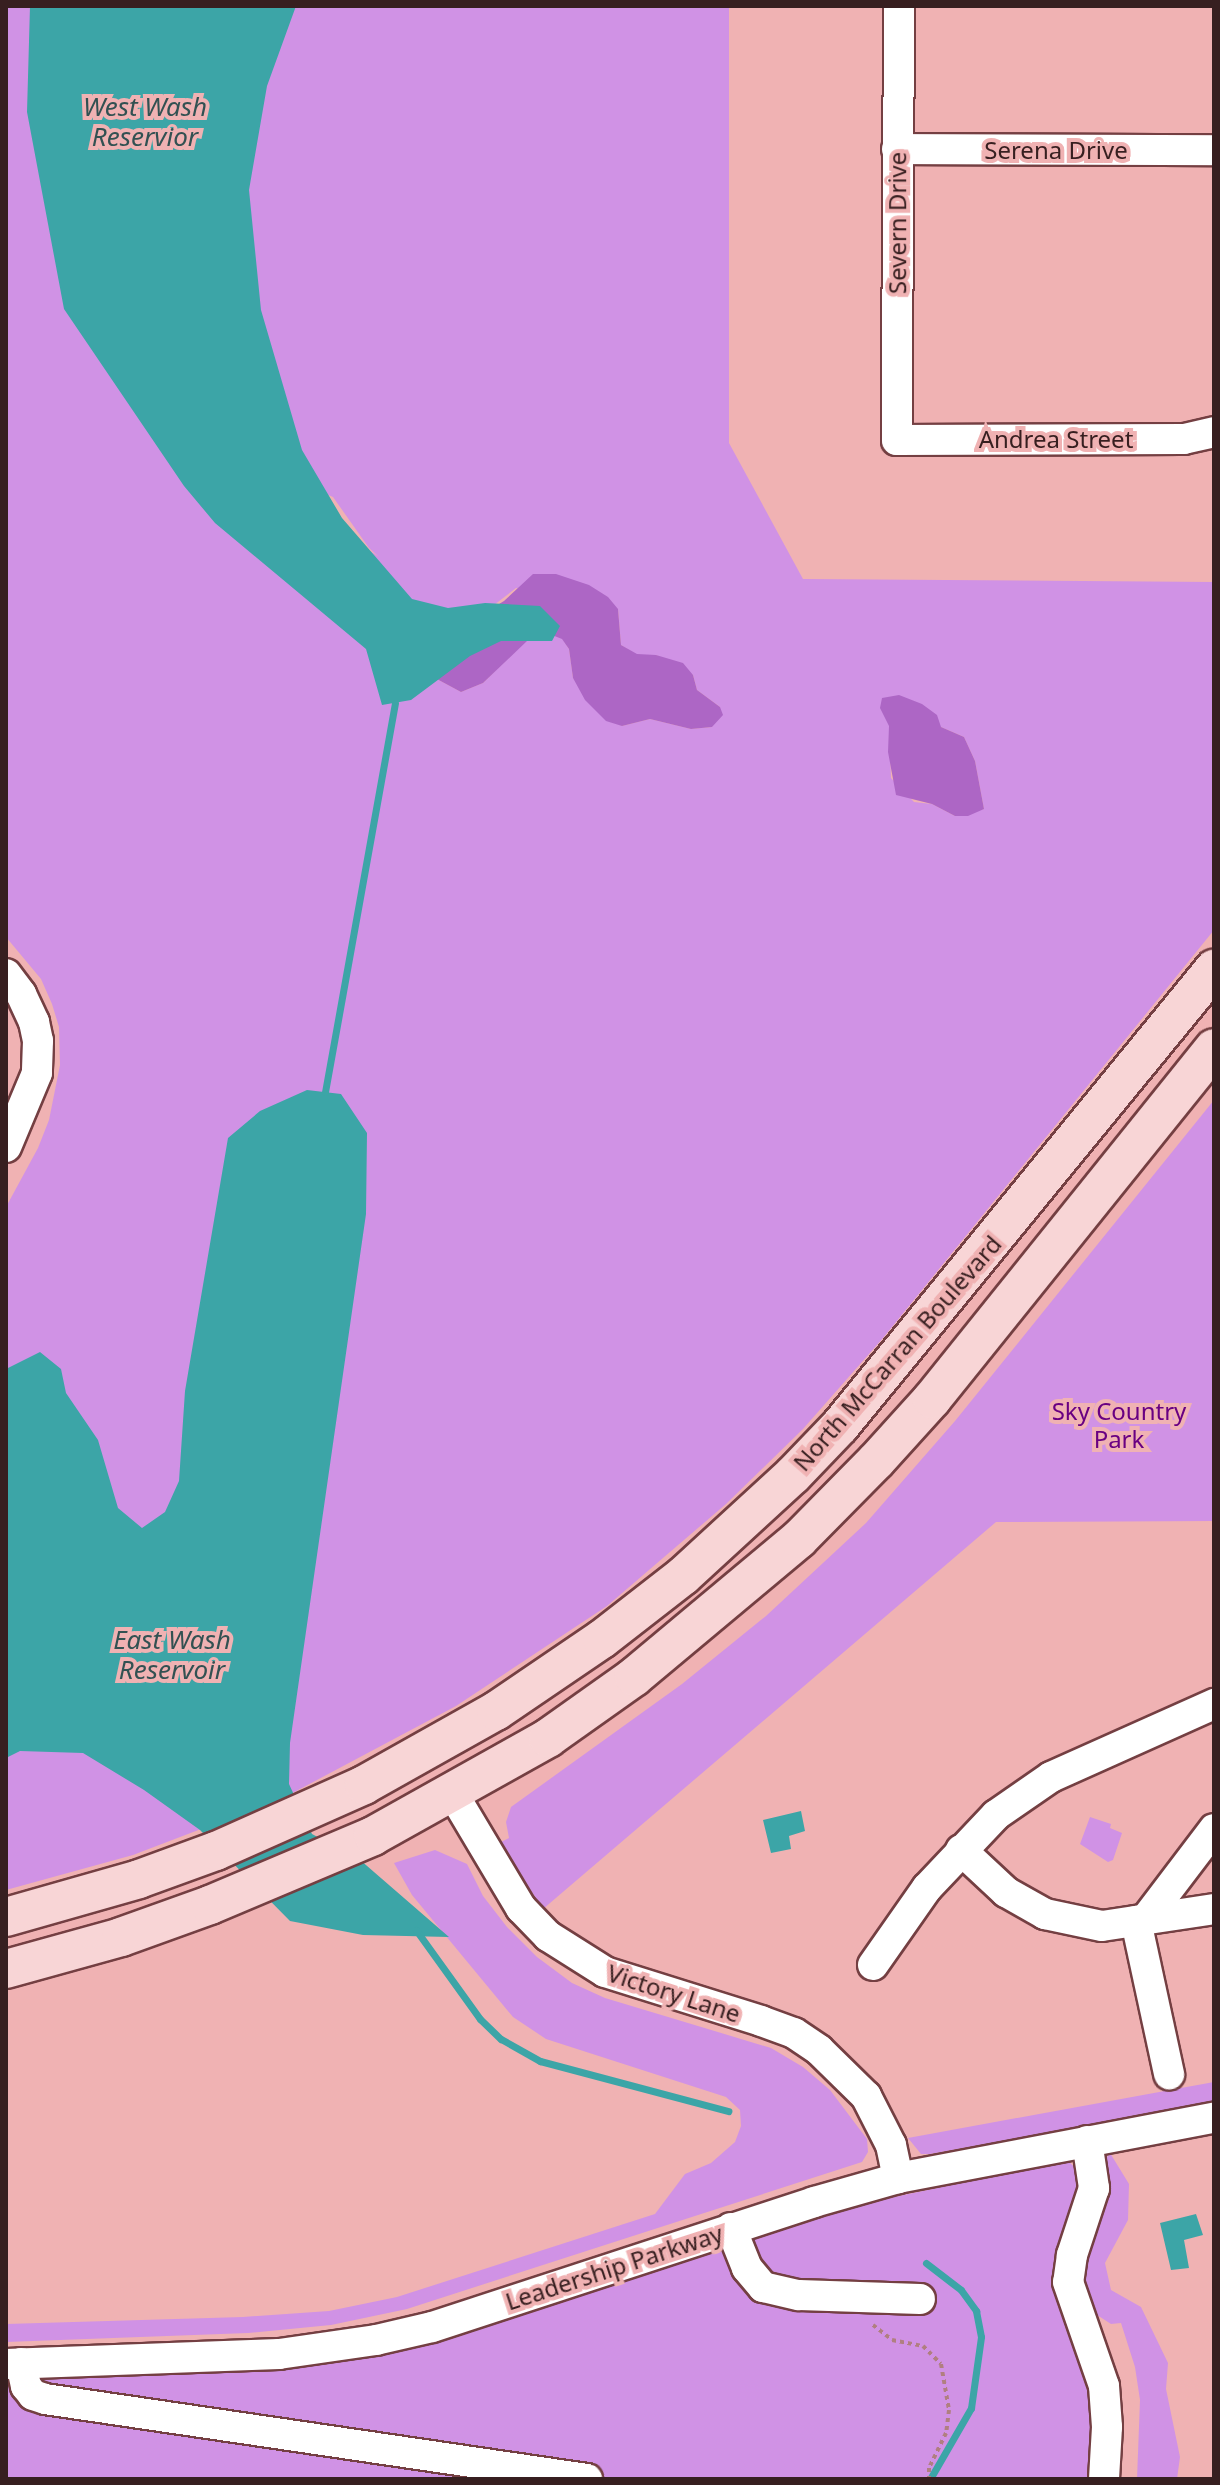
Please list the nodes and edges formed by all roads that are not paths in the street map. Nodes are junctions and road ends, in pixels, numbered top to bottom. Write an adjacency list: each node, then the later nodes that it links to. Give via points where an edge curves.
1 (899, 6): 2 (street, Severn Drive)
2 (897, 149): 3 (street, Serena Drive); 5 (street, Severn Drive)
3 (1214, 150)
4 (1214, 432): 5 (street, Andrea Street, via 1184,439)
5 (897, 440)
6 (1214, 969): 11 (main road, North McCarran Boulevard, via 896,1361 802,1465 683,1576)
7 (6, 974): 9 (street, via 21,994 38,1041 37,1073)
8 (1214, 1048): 13 (main road, North McCarran Boulevard, via 932,1399 799,1539 634,1677 548,1738)
9 (6, 1147)
10 (1214, 1704): 16 (street, via 1051,1777 996,1815)
11 (496, 1711): 12 (main road, North McCarran Boulevard); 13 (main road, via 452,1771)
12 (428, 1751): 15 (main road, via 426,1779 417,1794); 18 (main road, North McCarran Boulevard, via 216,1851)
13 (453, 1794): 15 (main road, North McCarran Boulevard); 25 (street, Victory Lane, via 521,1908 548,1936 605,1972 794,2033 819,2050 866,2096 891,2145)
14 (1214, 1829): 19 (street)
15 (373, 1836): 21 (main road, North McCarran Boulevard, via 210,1905)
16 (961, 1850): 19 (street, via 1006,1892 1045,1914 1102,1926); 20 (street)
17 (1214, 1909): 19 (street)
18 (6, 1917)
19 (1140, 1920): 22 (street)
20 (873, 1965)
21 (6, 1969)
22 (1169, 2074)
23 (1214, 2118): 24 (street, Leadership Parkway)
24 (1087, 2141): 25 (street, Leadership Parkway); 30 (street, via 1094,2188 1068,2282 1104,2386)
25 (898, 2178): 26 (street, Leadership Parkway)
26 (731, 2228): 27 (street, via 747,2268 763,2287 799,2295); 28 (street, Leadership Parkway, via 432,2327 376,2340 279,2354)
27 (920, 2299)
28 (14, 2364): 29 (street, via 33,2395 45,2399)
29 (587, 2479)
30 (1104, 2479)

